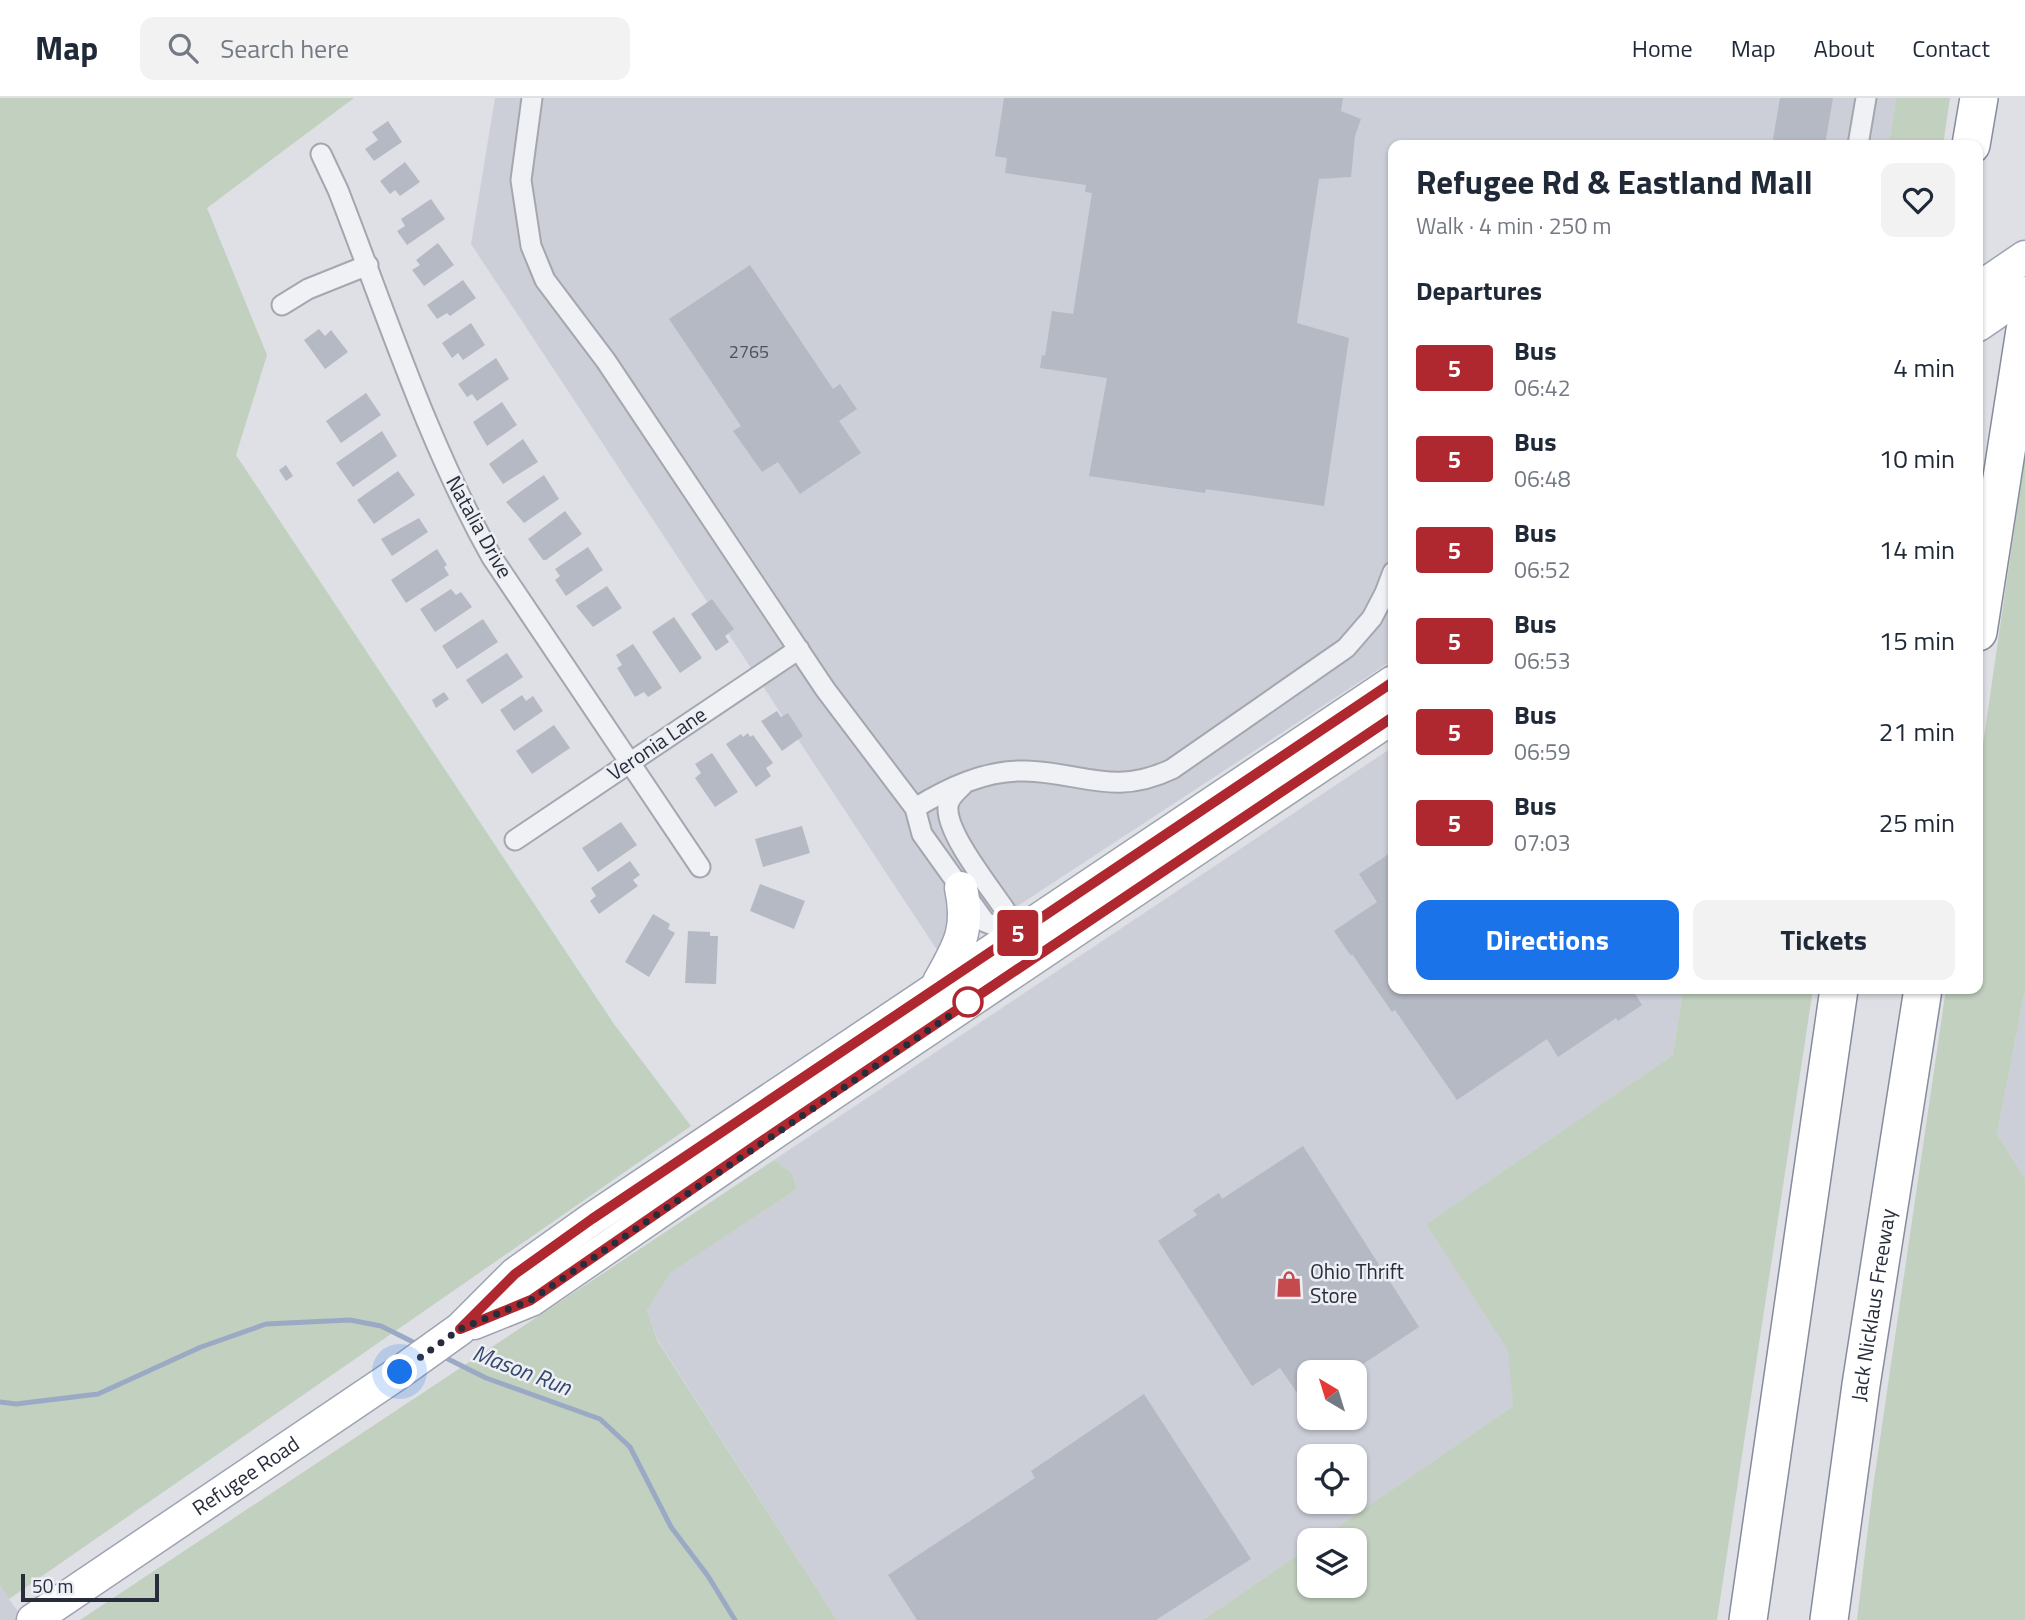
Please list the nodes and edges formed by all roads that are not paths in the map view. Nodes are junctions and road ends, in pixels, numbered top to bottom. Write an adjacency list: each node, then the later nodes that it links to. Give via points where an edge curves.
1 (532, 98): 16 (street, via 521,180 529,239 540,271 606,361)
2 (1866, 98): 4 (street)
3 (1979, 98): 5 (highway)
4 (1859, 140)
5 (1972, 140)
6 (321, 154): 8 (street, Natalia Drive)
7 (2025, 257): 9 (main road)
8 (368, 265): 11 (street); 19 (street, Natalia Drive, via 446,469 470,517 491,556)
9 (1983, 286)
10 (2025, 293): 12 (main road)
11 (282, 305)
12 (1983, 322)
13 (2025, 330): 15 (highway)
14 (1388, 585): 20 (street, via 1373,618 1346,648 1172,769 1120,783 1021,771)
15 (1983, 600)
16 (799, 649): 19 (street, Veronia Lane); 21 (street)
17 (1388, 685): 26 (main road, Refugee Road)
18 (1388, 720): 26 (main road, Refugee Road)
19 (629, 763): 23 (street, Veronia Lane); 24 (street, Natalia Drive)
20 (966, 782): 21 (street); 22 (street, via 949,802)
21 (915, 808): 22 (street); 25 (street, via 922,834)
22 (954, 834): 26 (street, via 1005,910)
23 (515, 840)
24 (700, 867)
25 (961, 888): 26 (street, via 985,922); 27 (main road, via 965,923 957,951)
26 (1012, 944): 27 (main road, Refugee Road); 30 (main road, Refugee Road, via 531,1300)
27 (936, 987): 30 (main road, Refugee Road, via 515,1274)
28 (1838, 994): 32 (highway)
29 (1922, 994): 33 (highway, Jack Nicklaus Freeway)
30 (441, 1342): 31 (main road, Refugee Road)
31 (33, 1620)
32 (1748, 1620)
33 (1829, 1620)

